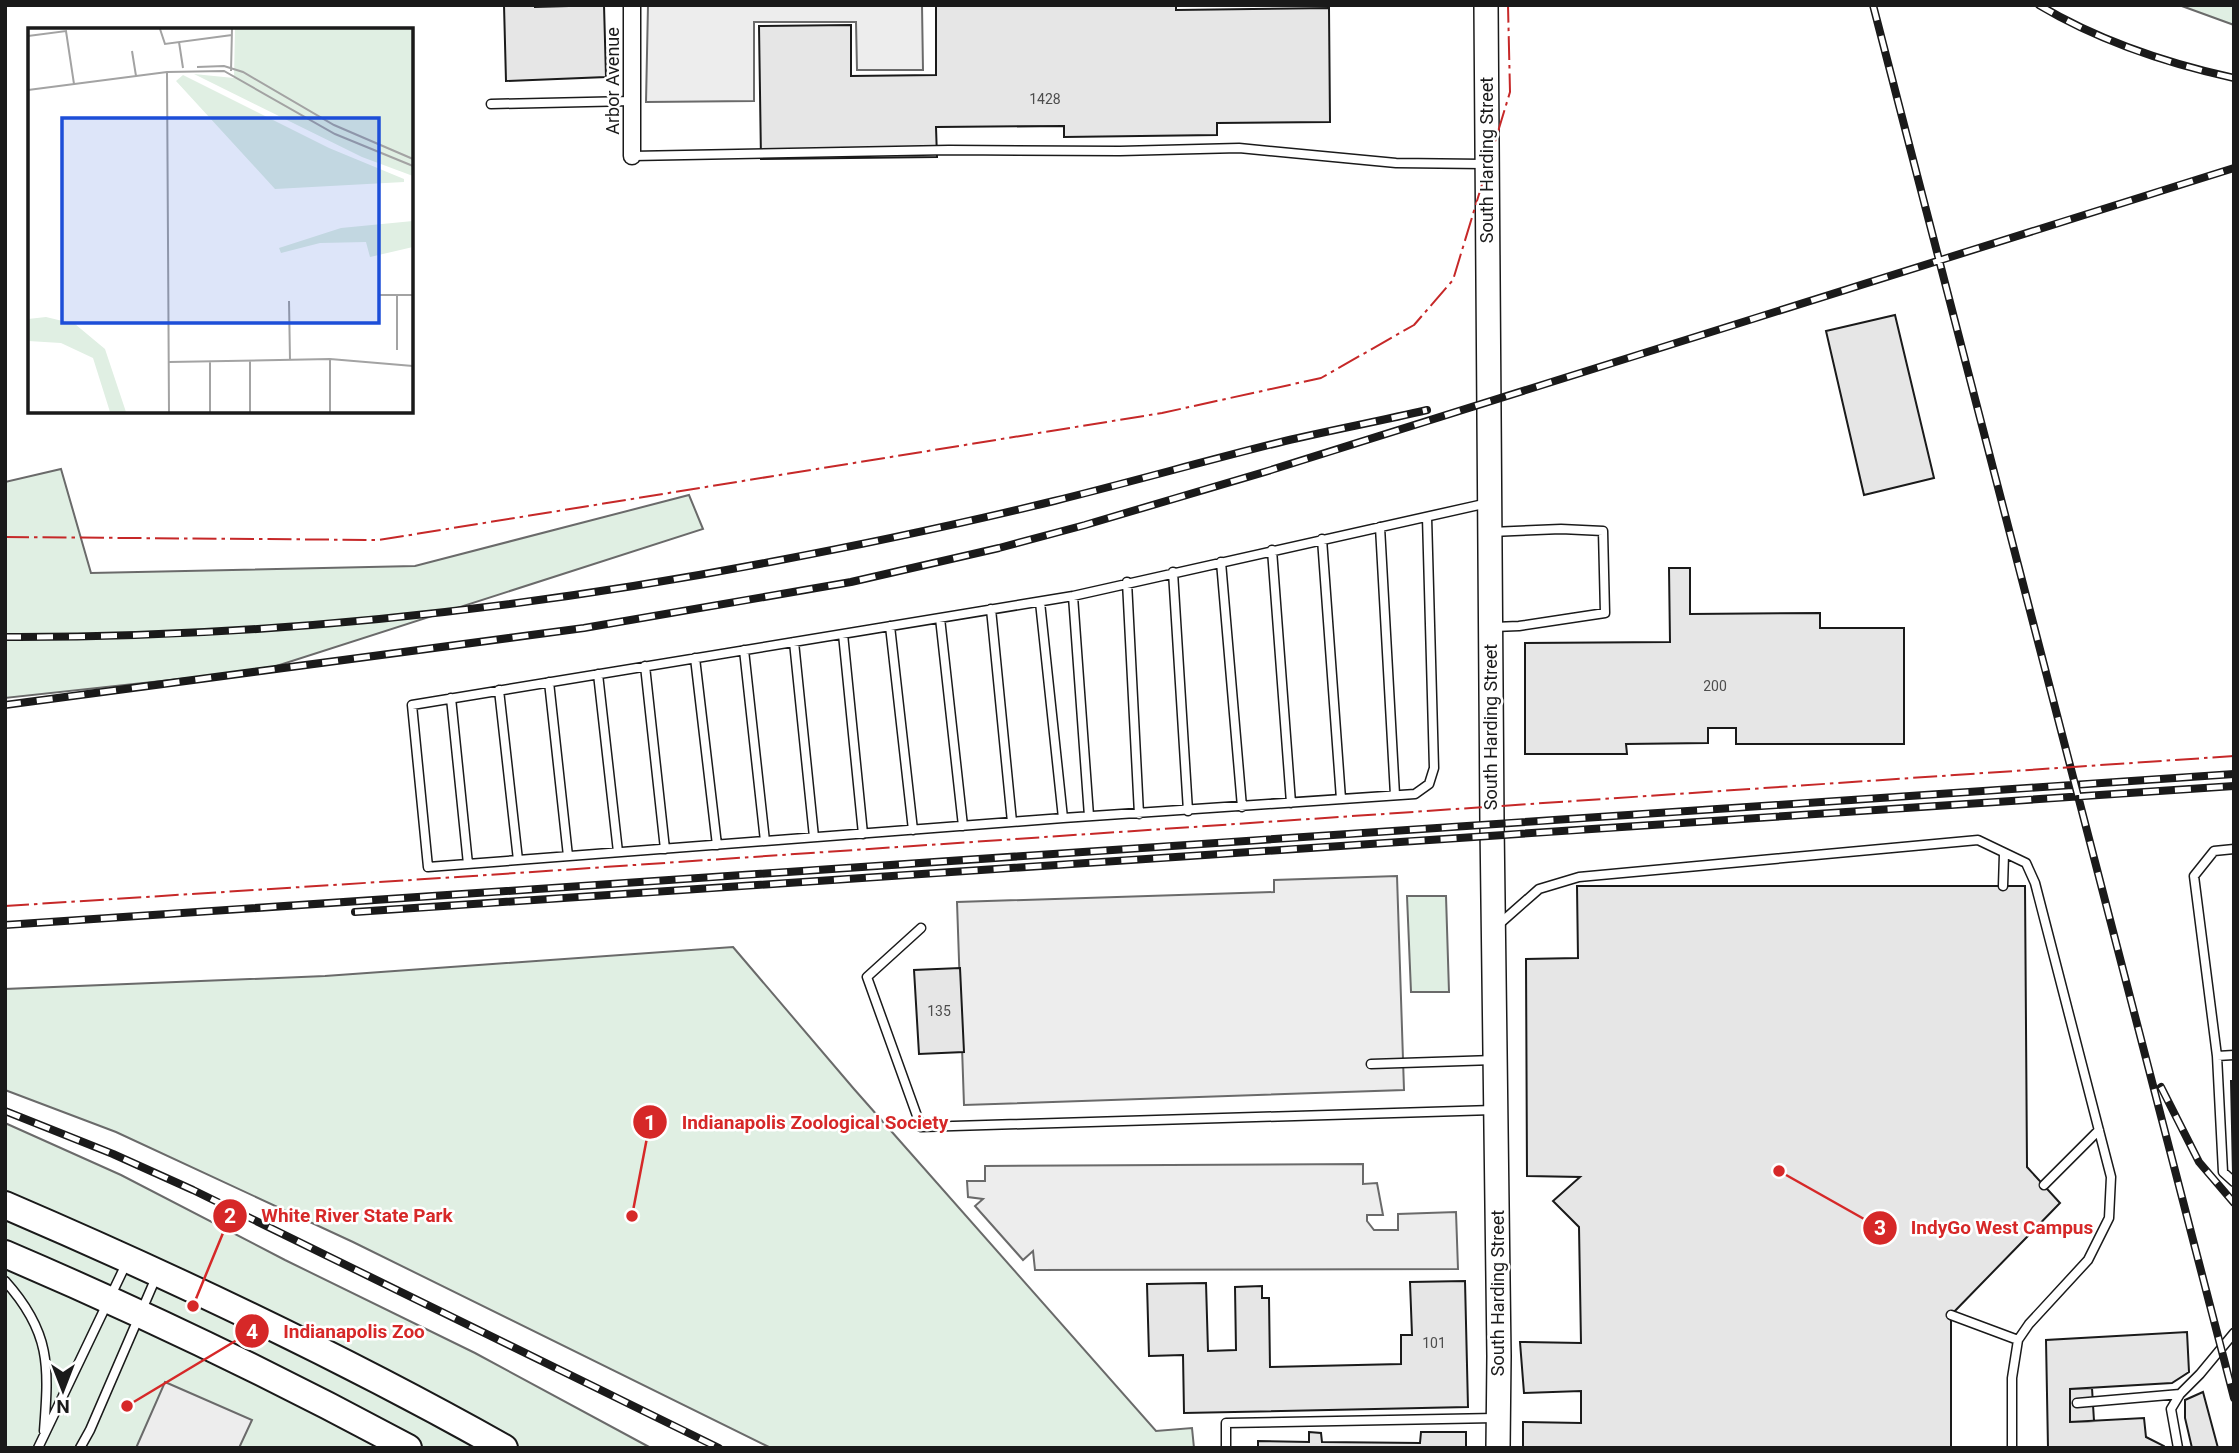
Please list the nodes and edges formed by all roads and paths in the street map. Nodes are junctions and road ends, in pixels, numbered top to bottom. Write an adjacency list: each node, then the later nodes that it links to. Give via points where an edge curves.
1 (632, 5): 3 (street, Arbor Avenue)
2 (1486, 5): 6 (street, South Harding Street)
3 (632, 101): 4 (lane); 5 (street, Arbor Avenue)
4 (491, 104)
5 (632, 156): 6 (lane, via 1239,148 1396,163)
6 (1487, 164): 7 (street, South Harding Street)
7 (1490, 503): 8 (lane); 10 (street, South Harding Street)
8 (1427, 517): 9 (lane); 31 (lane, via 1433,768 1429,784 1415,794)
9 (1380, 527): 11 (lane); 31 (lane)
10 (1491, 532): 21 (street, South Harding Street); 21 (lane, via 1603,531 1605,613)
11 (1322, 539): 12 (lane); 32 (lane)
12 (1272, 550): 13 (lane); 33 (lane)
13 (1221, 562): 14 (lane); 34 (lane)
14 (1173, 572): 15 (lane); 35 (lane)
15 (1127, 582): 16 (lane); 36 (lane)
16 (1073, 596): 17 (lane); 37 (lane)
17 (1040, 601): 18 (lane); 38 (lane)
18 (990, 609): 19 (lane); 39 (lane)
19 (940, 618): 20 (lane); 40 (lane)
20 (890, 626): 22 (lane); 41 (lane)
21 (1491, 627): 55 (street, South Harding Street)
22 (843, 634): 23 (lane); 42 (lane)
23 (794, 642): 24 (lane); 43 (lane)
24 (744, 650): 25 (lane); 44 (lane)
25 (695, 658): 26 (lane); 45 (lane)
26 (645, 666): 27 (lane); 46 (lane)
27 (598, 674): 28 (lane); 48 (lane)
28 (549, 682): 29 (lane); 50 (lane)
29 (499, 690): 30 (lane); 51 (lane)
30 (452, 698): 52 (lane); 52 (lane, via 412,705 428,867)
31 (1395, 795): 32 (lane)
32 (1341, 799): 33 (lane)
33 (1291, 803): 34 (lane)
34 (1242, 807): 35 (lane)
35 (1188, 811): 36 (lane)
36 (1139, 814): 37 (lane)
37 (1089, 816): 38 (lane)
38 (1063, 818): 39 (lane)
39 (1013, 822): 40 (lane)
40 (963, 826): 41 (lane)
41 (913, 830): 42 (lane)
42 (863, 834): 43 (lane)
43 (814, 837): 44 (lane)
44 (765, 841): 45 (lane)
45 (717, 845): 46 (lane)
46 (665, 849): 48 (lane)
47 (2234, 849): 57 (lane, via 2214,851 2194,876)
48 (618, 852): 50 (lane)
49 (2004, 854): 53 (lane); 55 (lane, via 1978,840 1579,877 1539,889); 61 (lane, via 2026,863 2035,883)
50 (568, 856): 51 (lane)
51 (518, 860): 52 (lane)
52 (468, 864)
53 (2003, 886)
54 (921, 928): 60 (lane, via 867,977 921,1127)
55 (1494, 929): 58 (street, South Harding Street)
56 (2234, 1055): 57 (lane)
57 (2217, 1056): 62 (lane, via 2223,1172)
58 (1496, 1060): 59 (lane); 60 (street, South Harding Street)
59 (1371, 1064)
60 (1496, 1110): 76 (street, South Harding Street)
61 (2099, 1130): 63 (lane); 73 (lane, via 2110,1177 2109,1218 2088,1260)
62 (2234, 1182)
63 (2044, 1185)
64 (5, 1205): 66 (main road)
65 (5, 1254): 69 (main road)
66 (128, 1258): 67 (main road); 69 (lane)
67 (159, 1272): 70 (lane); 81 (main road, via 306,1342)
68 (5, 1281): 77 (lane, via 29,1312 47,1360)
69 (110, 1299): 70 (main road); 77 (lane)
70 (141, 1313): 79 (lane); 80 (main road)
71 (1951, 1315): 73 (lane)
72 (2234, 1333): 74 (lane)
73 (2018, 1340): 84 (lane, via 2012,1378)
74 (2180, 1394): 75 (lane); 85 (lane, via 2171,1409)
75 (2077, 1403)
76 (1498, 1418): 82 (lane, via 1226,1423); 83 (street, South Harding Street)
77 (44, 1438): 78 (lane)
78 (38, 1448)
79 (80, 1448)
80 (408, 1448)
81 (504, 1448)
82 (1226, 1448)
83 (1498, 1448)
84 (2012, 1448)
85 (2178, 1448)

